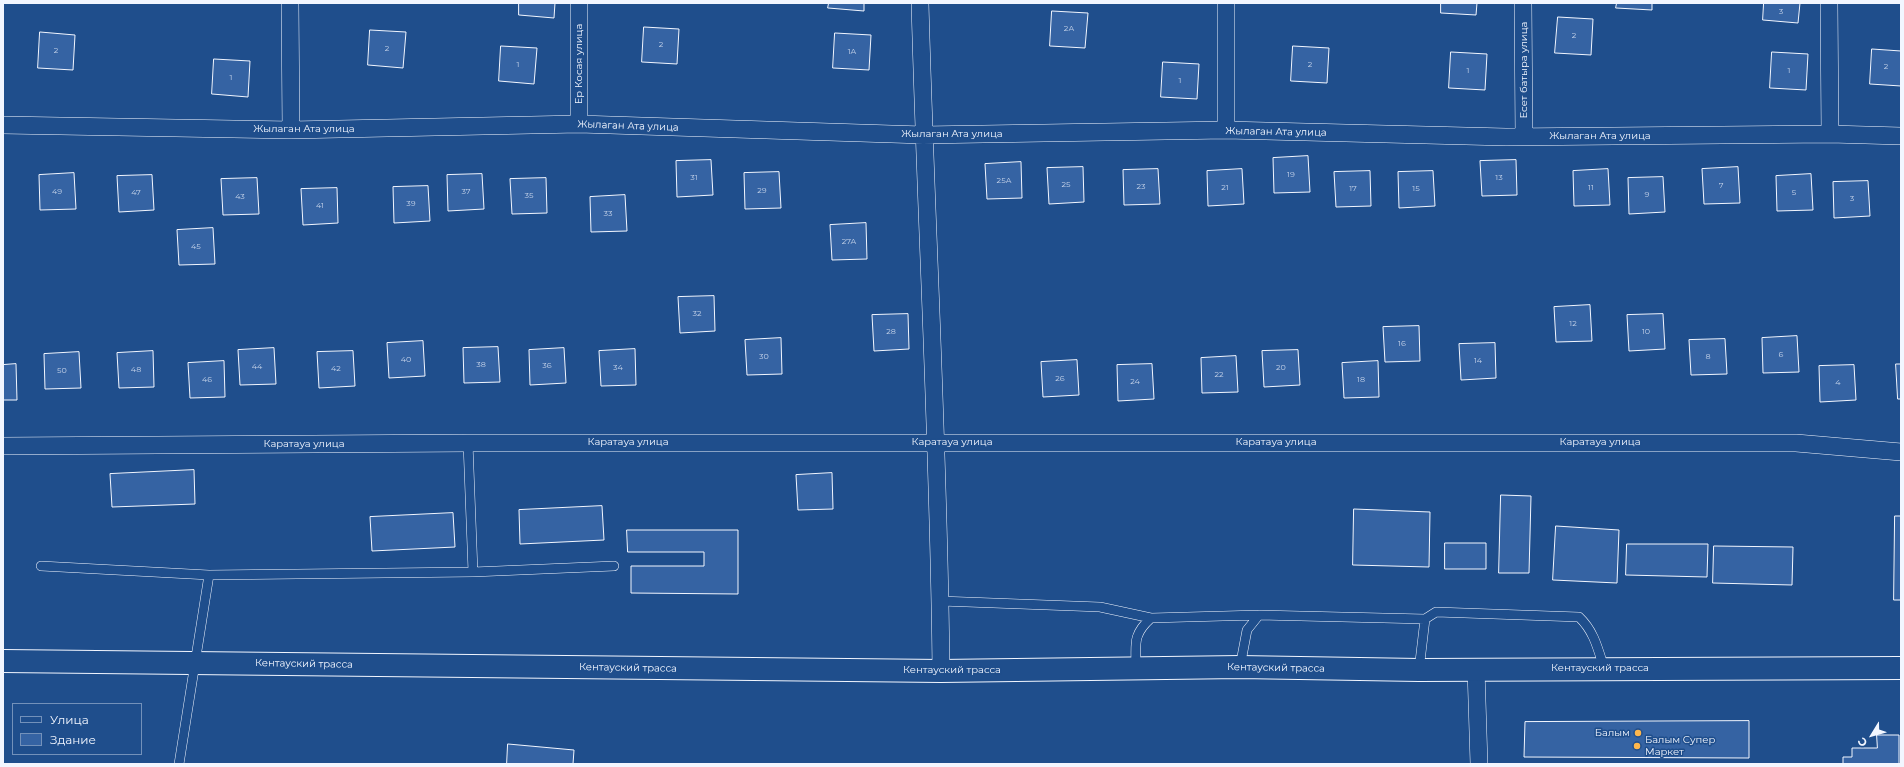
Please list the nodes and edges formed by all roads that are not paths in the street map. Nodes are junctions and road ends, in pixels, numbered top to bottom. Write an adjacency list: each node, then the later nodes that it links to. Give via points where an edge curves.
1 (290, 3): 9 (street)
2 (579, 3): 7 (street, Ер Косая улица)
3 (920, 3): 12 (street)
4 (1226, 3): 10 (street)
5 (1523, 3): 13 (street, Есет батыра улица)
6 (1829, 3): 11 (street)
7 (579, 124): 9 (street, Жылаган Ата улица); 12 (street, Жылаган Ата улица)
8 (3, 125): 9 (street, Жылаган Ата улица)
9 (291, 130)
10 (1226, 130): 12 (street, Жылаган Ата улица); 13 (street, Жылаган Ата улица)
11 (1830, 134): 13 (street, Жылаган Ата улица); 14 (street, Жылаган Ата улица)
12 (924, 135): 15 (street)
13 (1524, 136)
14 (1901, 136)
15 (936, 442): 16 (street, Каратауа улица); 18 (street, Каратауа улица, via 1796,443); 23 (street)
16 (468, 443): 17 (street, Каратауа улица); 21 (lane)
17 (3, 446)
18 (1901, 452)
19 (41, 566): 22 (lane)
20 (614, 566): 21 (lane)
21 (473, 572): 22 (lane)
22 (209, 575): 28 (lane)
23 (940, 601): 25 (lane, via 1100,607); 35 (street)
24 (1259, 615): 25 (lane); 26 (lane); 29 (lane, via 1247,630)
25 (1151, 618): 30 (lane, via 1136,636)
26 (1425, 619): 31 (lane, via 1436,612 1579,617 1593,636); 33 (lane)
27 (3, 661): 28 (main road, Кентауский трасса)
28 (196, 664): 35 (main road, Кентауский трасса); 36 (lane)
29 (1240, 667): 30 (main road, Кентауский трасса); 33 (main road, Кентауский трасса)
30 (1136, 668): 35 (main road, Кентауский трасса)
31 (1604, 668): 32 (main road, Кентауский трасса); 34 (main road, Кентауский трасса)
32 (1901, 668)
33 (1419, 670): 34 (main road, Кентауский трасса)
34 (1476, 670): 37 (street)
35 (941, 671)
36 (179, 764)
37 (1479, 764)

